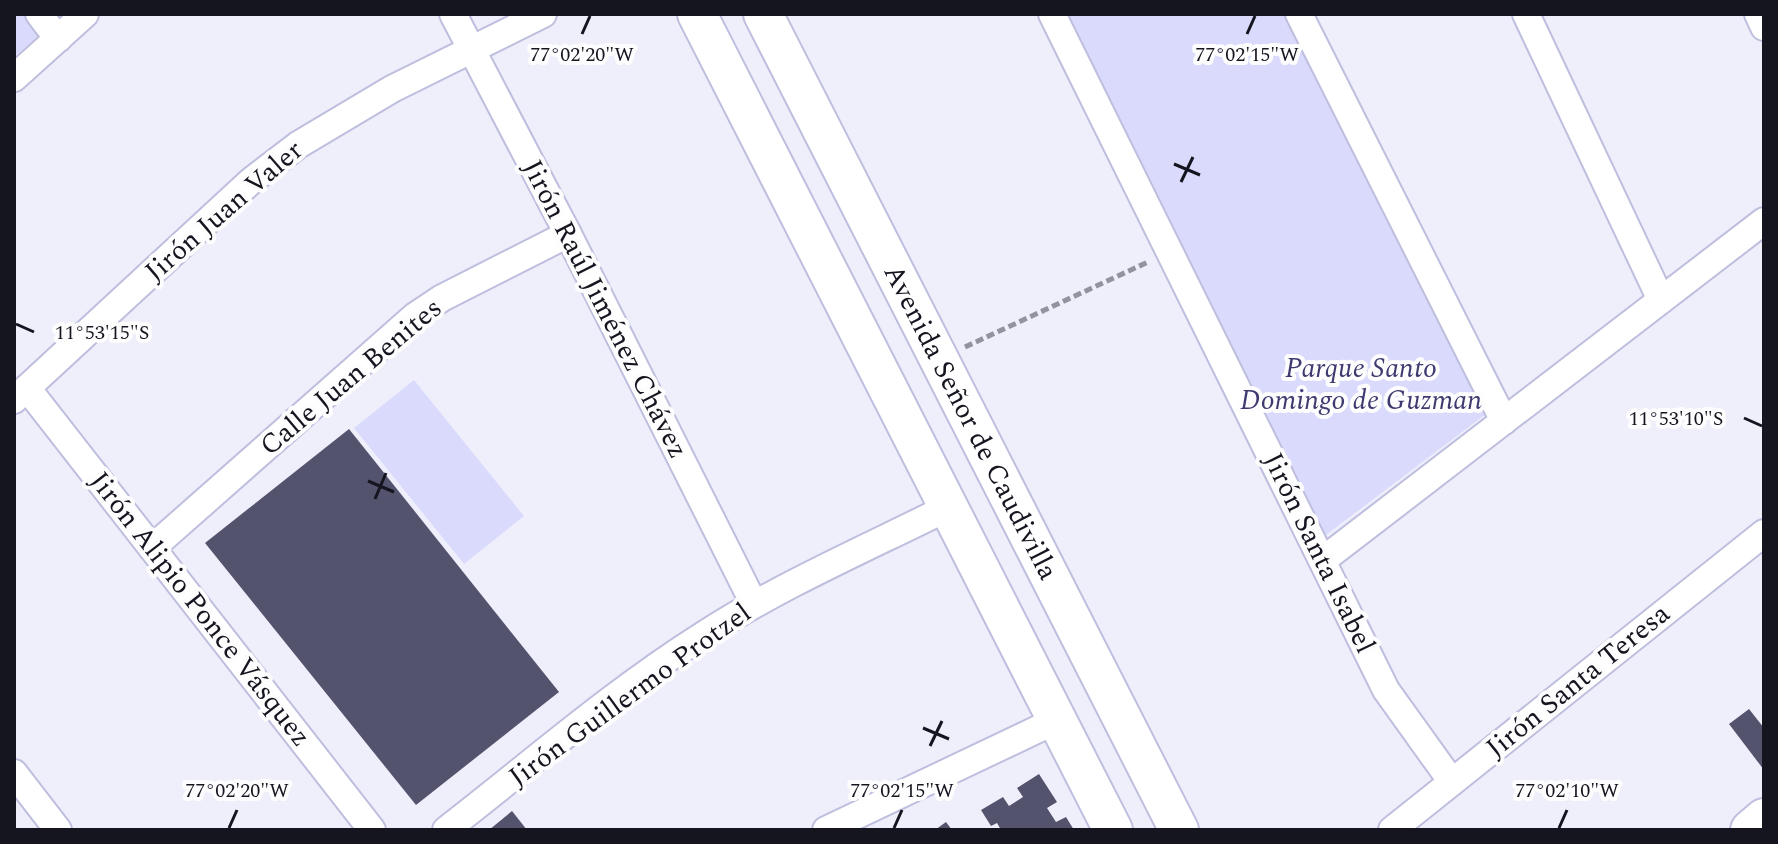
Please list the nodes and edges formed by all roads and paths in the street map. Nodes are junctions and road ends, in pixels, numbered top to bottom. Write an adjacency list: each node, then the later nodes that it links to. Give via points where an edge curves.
1 (39, 14): 12 (street)
2 (85, 14): 12 (street)
3 (453, 14): 13 (street, Jirón Raúl Jiménez Chávez)
4 (543, 14): 13 (street, Jirón Juan Valer)
5 (697, 14): 22 (main road, Avenida Señor de Caudivilla)
6 (763, 14): 19 (main road, Avenida Señor de Caudivilla)
7 (1052, 14): 17 (street, Jirón Santa Isabel)
8 (1299, 14): 21 (street)
9 (1526, 14): 18 (street)
10 (1758, 14): 11 (street)
11 (1764, 27)
12 (58, 39): 14 (street)
13 (471, 49): 16 (street, Jirón Raúl Jiménez Chávez); 20 (street, Jirón Juan Valer, via 341,117 286,154)
14 (14, 78)
15 (1764, 221): 18 (street)
16 (568, 234): 24 (street, Calle Juan Benites, via 415,316); 26 (street, Jirón Raúl Jiménez Chávez)
17 (1171, 251): 19 (path); 25 (street, Jirón Santa Isabel)
18 (1661, 300): 21 (street)
19 (939, 359): 36 (main road, Avenida Señor de Caudivilla)
20 (21, 394): 24 (street, Jirón Alipio Ponce Vásquez)
21 (1504, 421): 25 (street)
22 (949, 507): 26 (street, Jirón Guillermo Protzel); 27 (main road, Avenida Señor de Caudivilla)
23 (1764, 533): 29 (street, Jirón Santa Teresa)
24 (152, 548): 32 (street, Jirón Alipio Ponce Vásquez)
25 (1323, 560): 29 (street, Jirón Santa Isabel, via 1386,690)
26 (754, 604): 33 (street, Jirón Guillermo Protzel, via 630,687)
27 (1057, 720): 34 (street); 35 (main road, Avenida Señor de Caudivilla)
28 (14, 773): 31 (street)
29 (1452, 782): 37 (street, Jirón Santa Teresa)
30 (1764, 818): 38 (main road)
31 (58, 830)
32 (372, 830)
33 (446, 830)
34 (826, 830)
35 (1113, 830)
36 (1179, 830)
37 (1392, 830)
38 (1750, 830)

